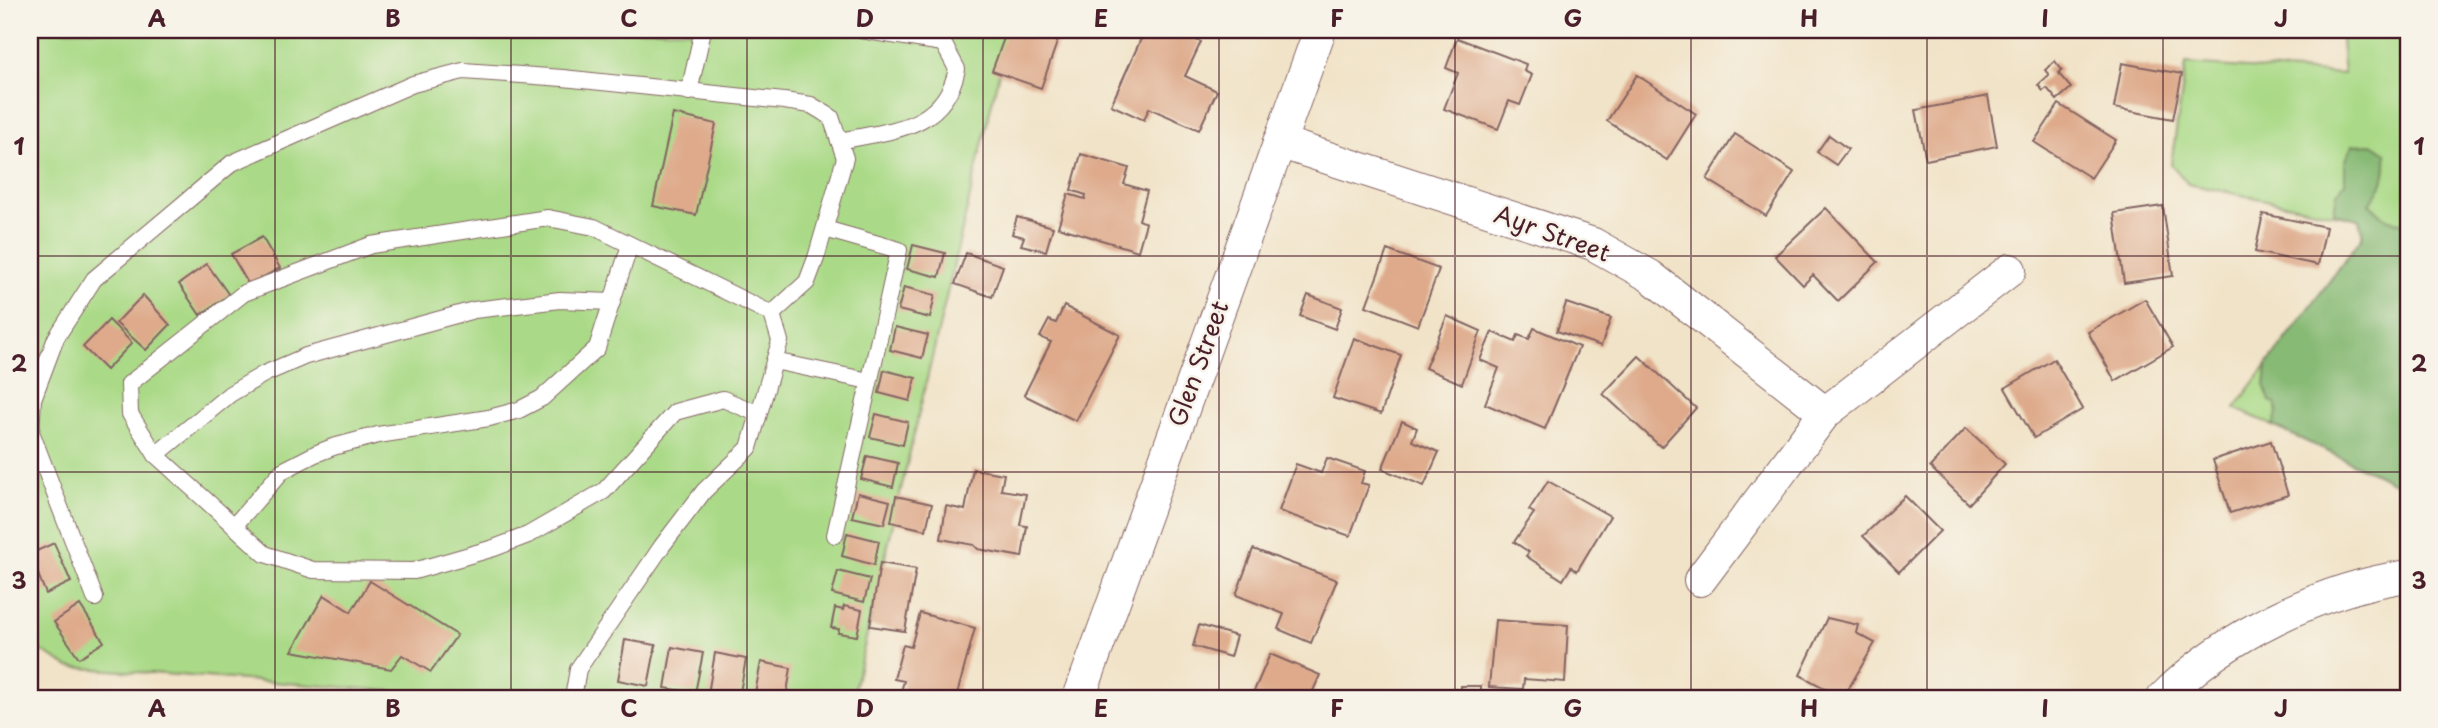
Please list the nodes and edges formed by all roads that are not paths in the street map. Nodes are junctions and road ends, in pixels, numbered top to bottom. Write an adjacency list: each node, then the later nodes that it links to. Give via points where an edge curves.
1 (703, 30): 4 (lane)
2 (861, 30): 5 (lane, via 943,43 957,69 948,98 929,116 909,127)
3 (1320, 30): 6 (street, Glen Street)
4 (689, 92): 5 (lane, via 811,105 831,117); 21 (lane, via 463,71 413,85 232,163 94,279 56,338 33,399 31,432)
5 (839, 141): 7 (lane, via 845,158)
6 (1279, 142): 14 (street, Ayr Street, via 1594,244 1650,276); 23 (street, Glen Street)
7 (825, 229): 11 (lane, via 807,282); 13 (lane, via 899,250)
8 (630, 245): 10 (lane); 11 (lane); 16 (lane, via 594,228 548,218 371,245 244,293 129,384 130,415)
9 (2010, 270): 14 (street)
10 (611, 302): 16 (lane, via 560,300 474,310 306,356 230,394); 17 (lane, via 597,348 542,398 489,418 378,435 315,454 282,471)
11 (772, 314): 12 (lane, via 780,341)
12 (774, 361): 13 (lane); 15 (lane)
13 (869, 381): 18 (lane)
14 (1825, 413): 20 (street)
15 (759, 414): 17 (lane, via 723,399 675,412 604,491 528,535 414,571 313,570 265,554); 22 (lane, via 749,448 704,491 578,668)
16 (156, 455): 17 (lane)
17 (234, 526)
18 (835, 535)
19 (2408, 576): 24 (street, via 2278,617 2226,645)
20 (1700, 580)
21 (95, 598)
22 (573, 698)
23 (1079, 698)
24 (2163, 698)

